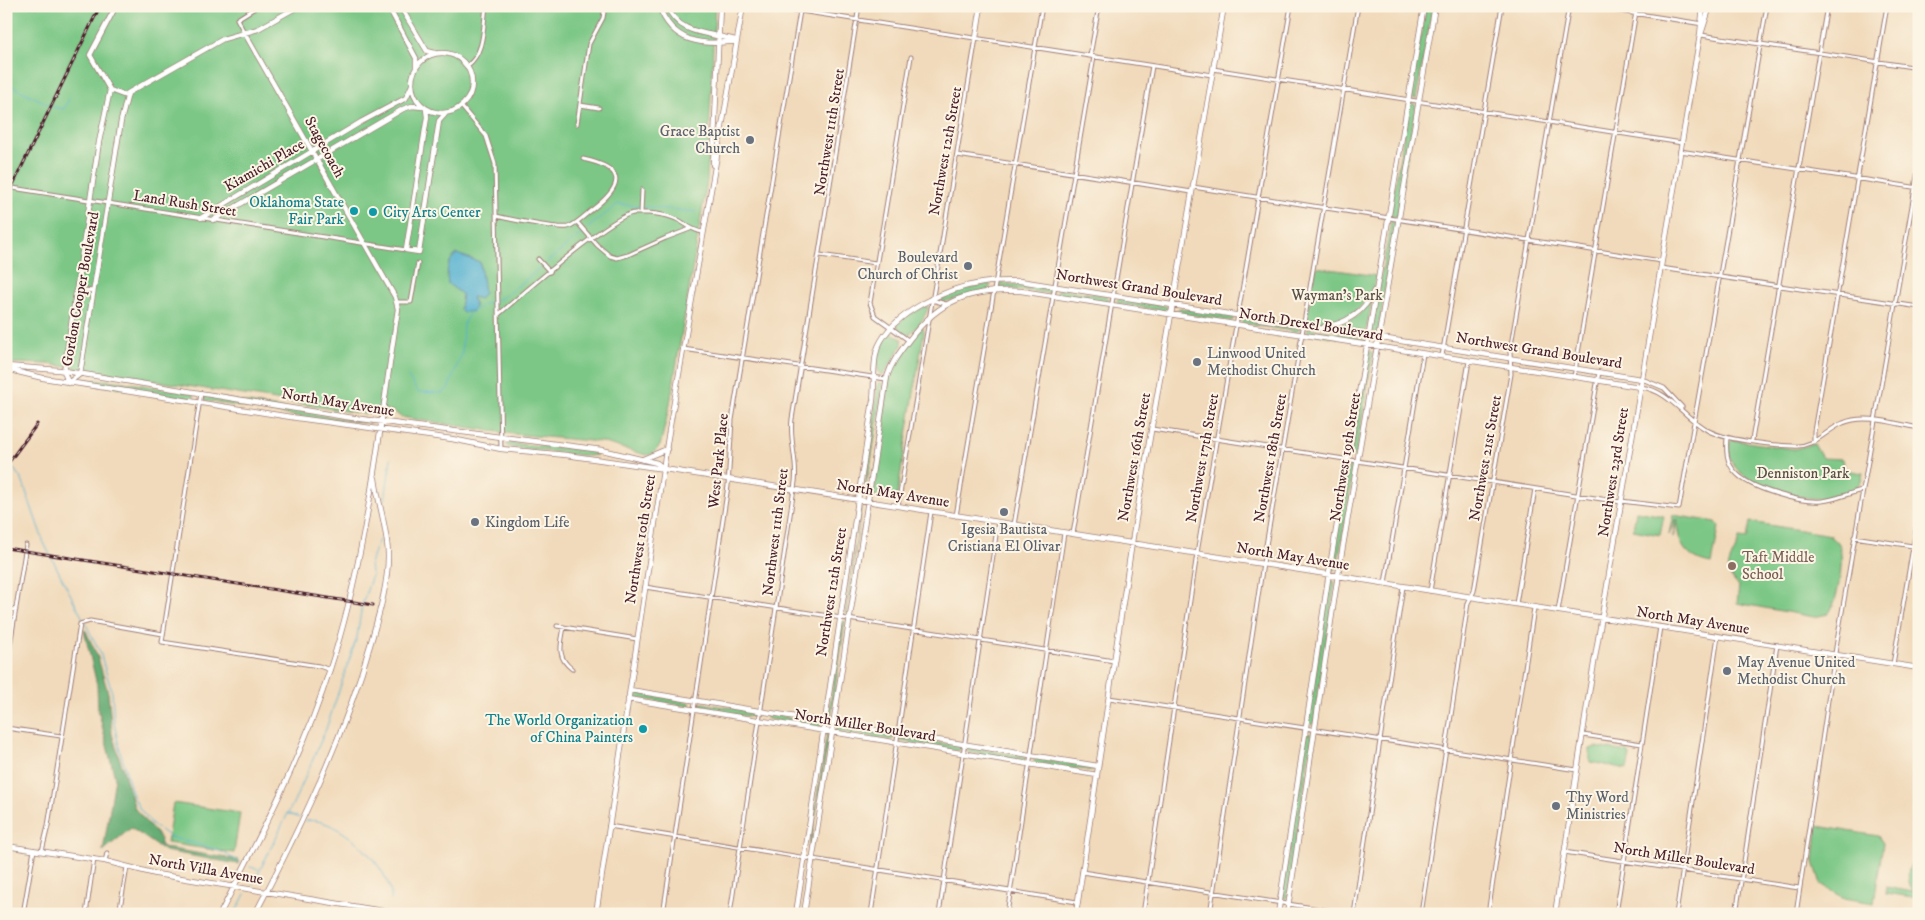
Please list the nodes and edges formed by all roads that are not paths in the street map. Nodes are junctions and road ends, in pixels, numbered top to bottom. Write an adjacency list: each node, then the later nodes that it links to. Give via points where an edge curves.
1 (116, 6): 56 (street, via 90,55)
2 (258, 6): 35 (street, via 236,19)
3 (299, 6): 35 (street, via 258,29)
4 (388, 6): 52 (street, via 416,58)
5 (400, 6): 44 (street, via 427,51)
6 (486, 6): 48 (street, via 480,50)
7 (605, 6): 61 (street, via 603,18 589,44)
8 (659, 6): 40 (street, via 665,21 678,35)
9 (667, 6): 36 (street, via 684,28)
10 (720, 6): 36 (street, Northwest 10th Street)
11 (743, 6): 39 (street, Northwest 10th Street)
12 (768, 6): 31 (street)
13 (859, 6): 33 (street, Northwest 11th Street)
14 (981, 6): 38 (street, Northwest 12th Street)
15 (1042, 6): 42 (street)
16 (1099, 6): 46 (street)
17 (1224, 6): 51 (street, Northwest 16th Street)
18 (1290, 6): 54 (street, Northwest 17th Street)
19 (1358, 6): 57 (street, Northwest 18th Street)
20 (1424, 6): 59 (street, Northwest 19th Street)
21 (1435, 6): 60 (street, Northwest 19th Street)
22 (1502, 6): 65 (street)
23 (1569, 6): 67 (street, Northwest 21st Street)
24 (1588, 6): 32 (street)
25 (1637, 6): 32 (street)
26 (1703, 6): 34 (street, Northwest 23rd Street)
27 (1710, 6): 34 (street, Northwest 23rd Street)
28 (1767, 6): 41 (street)
29 (1827, 6): 43 (street)
30 (1887, 6): 47 (street)
31 (800, 11): 33 (street); 152 (street, West Park Place)
32 (1636, 14): 34 (street); 69 (street)
33 (857, 20): 38 (street); 109 (street, Northwest 11th Street)
34 (1703, 24): 37 (street, Northwest 23rd Street)
35 (244, 32): 58 (street, via 194,54 130,90); 71 (street, Stagecoach)
36 (719, 35): 39 (street); 40 (street, Northwest 10th Street)
37 (1700, 35): 41 (street); 70 (street, Northwest 23rd Street)
38 (976, 38): 42 (street); 73 (street, Northwest 12th Street)
39 (737, 41): 40 (street); 79 (street, Northwest 10th Street)
40 (718, 44): 79 (street, Northwest 10th Street)
41 (1760, 44): 43 (street); 76 (street)
42 (1035, 48): 46 (street); 77 (street)
43 (1819, 52): 47 (street); 80 (street)
44 (439, 53): 48 (street, via 454,56); 52 (street, via 424,60)
45 (911, 57): 113 (street)
46 (1092, 57): 49 (street); 81 (street)
47 (1878, 61): 50 (street); 82 (street)
48 (467, 66): 62 (street, via 472,86)
49 (1152, 66): 53 (street); 83 (street)
50 (1919, 68)
51 (1213, 69): 53 (street, Northwest 16th Street); 54 (street)
52 (415, 71): 55 (street)
53 (1212, 75): 87 (street, Northwest 16th Street)
54 (1278, 79): 57 (street); 88 (street, Northwest 17th Street)
55 (412, 86): 63 (street, via 415,96); 71 (street, Kiamichi Place, via 406,98)
56 (110, 90): 58 (street); 89 (street, Gordon Cooper Boulevard)
57 (1344, 90): 59 (street); 91 (street, Northwest 18th Street)
58 (126, 96): 90 (street, Gordon Cooper Boulevard)
59 (1409, 100): 60 (street); 97 (street, Northwest 19th Street)
60 (1419, 102): 65 (street); 99 (street, Northwest 19th Street)
61 (580, 105): 64 (street); 68 (street)
62 (461, 106): 66 (street); 94 (street, via 492,148)
63 (425, 108): 66 (street); 74 (street, Kiamichi Place, via 412,106 404,109); 93 (street, via 427,118)
64 (599, 108)
65 (1484, 112): 67 (street); 102 (street)
66 (446, 113): 95 (street, via 439,121)
67 (1550, 122): 69 (street); 105 (street, Northwest 21st Street)
68 (577, 124)
69 (1615, 132): 70 (street); 108 (street)
70 (1682, 143): 72 (street, Northwest 23rd Street)
71 (313, 151): 74 (street, Stagecoach); 96 (street, Kiamichi Place)
72 (1680, 152): 76 (street); 111 (street, Northwest 23rd Street)
73 (957, 155): 77 (street); 127 (street, Northwest 12th Street)
74 (317, 159): 98 (street, Kiamichi Place); 106 (street, Stagecoach)
75 (583, 159): 100 (street, via 611,168 616,182 608,196)
76 (1740, 161): 80 (street); 116 (street)
77 (1016, 164): 81 (street); 117 (street)
78 (1919, 164): 85 (street)
79 (713, 170): 103 (street, Northwest 10th Street)
80 (1799, 170): 82 (street); 119 (street)
81 (1074, 174): 83 (street); 120 (street)
82 (1857, 178): 85 (street); 124 (street)
83 (1133, 183): 87 (street); 126 (street)
84 (6, 188): 89 (street, Land Rush Street)
85 (1917, 188): 129 (street)
86 (642, 190): 92 (street)
87 (1193, 190): 88 (street); 132 (street, Northwest 16th Street)
88 (1257, 199): 91 (street); 137 (street, Northwest 17th Street)
89 (90, 200): 90 (street, Land Rush Street); 121 (street, Gordon Cooper Boulevard)
90 (107, 203): 96 (street, Land Rush Street); 122 (street, Gordon Cooper Boulevard)
91 (1323, 209): 97 (street); 139 (street, Northwest 18th Street)
92 (641, 211): 101 (street, via 672,217); 104 (street, via 621,217)
93 (411, 215): 95 (street); 107 (street)
94 (496, 216): 100 (street, via 562,227); 134 (street)
95 (424, 217): 107 (street, Land Rush Street, via 419,252)
96 (201, 218): 98 (street, Land Rush Street)
97 (1389, 218): 99 (street); 118 (street, Northwest 19th Street)
98 (213, 220): 106 (street, Land Rush Street)
99 (1399, 220): 102 (street); 144 (street, Northwest 19th Street)
100 (577, 222): 104 (street)
101 (690, 229): 103 (street); 104 (street, via 621,258 606,253)
102 (1464, 230): 105 (street); 148 (street)
103 (703, 232): 149 (street, Northwest 10th Street)
104 (591, 239): 115 (street)
105 (1529, 240): 108 (street); 153 (street, Northwest 21st Street)
106 (364, 243): 107 (street, Land Rush Street); 128 (street, Stagecoach)
107 (406, 250)
108 (1595, 250): 111 (street); 158 (street)
109 (820, 255): 113 (street); 156 (street, Northwest 11th Street)
110 (538, 259): 115 (street)
111 (1662, 261): 114 (street, Northwest 23rd Street)
112 (418, 262): 128 (street, via 411,302)
113 (876, 263): 140 (street, via 870,309)
114 (1660, 268): 116 (street); 165 (street, Northwest 23rd Street)
115 (550, 272): 134 (street)
116 (1720, 277): 119 (street); 173 (street)
117 (995, 281): 120 (street, Northwest Grand Boulevard); 123 (street); 127 (street, Northwest Grand Boulevard, via 961,288)
118 (1377, 285): 141 (street, via 1370,299 1355,315 1343,322); 143 (street, Northwest 19th Street)
119 (1779, 285): 124 (street); 181 (street)
120 (1055, 286): 125 (street); 126 (street, Northwest Grand Boulevard)
121 (77, 289): 122 (street); 159 (street, Gordon Cooper Boulevard)
122 (93, 291): 161 (street, Gordon Cooper Boulevard)
123 (994, 292): 125 (street, North Drexel Boulevard, via 1021,291); 130 (street, North Drexel Boulevard); 207 (street)
124 (1837, 295): 129 (street); 182 (street)
125 (1053, 296): 131 (street, North Drexel Boulevard); 209 (street)
126 (1114, 296): 131 (street); 132 (street, Northwest Grand Boulevard)
127 (932, 300): 130 (street); 135 (street, Northwest 12th Street); 140 (street, Northwest 12th Street, via 903,315)
128 (398, 302): 174 (street)
129 (1894, 303): 133 (street); 172 (street)
130 (947, 304): 135 (street, North Drexel Boulevard)
131 (1112, 305): 136 (street, North Drexel Boulevard); 211 (street)
132 (1173, 305): 136 (street, Northwest 16th Street); 137 (street, Northwest Grand Boulevard)
133 (1919, 307)
134 (499, 315): 179 (street)
135 (930, 315): 145 (street, Northwest 12th Street); 204 (street, Northwest 12th Street)
136 (1171, 315): 138 (street, North Drexel Boulevard); 176 (street, Northwest 16th Street)
137 (1238, 315): 138 (street, Northwest 17th Street); 139 (street, Northwest Grand Boulevard)
138 (1236, 325): 142 (street, North Drexel Boulevard); 180 (street, Northwest 17th Street)
139 (1304, 325): 141 (street, Northwest Grand Boulevard); 142 (street, Northwest 18th Street)
140 (891, 327): 145 (street); 163 (street, Northwest 12th Street, via 878,348)
141 (1318, 328): 143 (street, Northwest Grand Boulevard)
142 (1302, 335): 146 (street, North Drexel Boulevard); 185 (street, Northwest 18th Street)
143 (1368, 336): 144 (street, Northwest Grand Boulevard); 146 (street, Northwest 19th Street)
144 (1379, 338): 147 (street, Northwest 19th Street); 148 (street, Northwest Grand Boulevard)
145 (908, 340): 164 (street, Northwest 12th Street)
146 (1367, 345): 147 (street, North Drexel Boulevard); 189 (street, Northwest 19th Street)
147 (1377, 346): 150 (street, North Drexel Boulevard); 190 (street, Northwest 19th Street)
148 (1444, 348): 151 (street); 153 (street, Northwest Grand Boulevard)
149 (683, 350): 152 (street); 184 (street, Northwest 10th Street)
150 (1423, 354): 151 (street, North Drexel Boulevard); 192 (street)
151 (1442, 357): 154 (street, North Drexel Boulevard)
152 (743, 358): 156 (street); 195 (street, West Park Place, via 732,420)
153 (1510, 358): 157 (street, Northwest 21st Street); 158 (street, Northwest Grand Boulevard)
154 (1469, 361): 157 (street, North Drexel Boulevard); 194 (street)
155 (6, 367): 159 (street, North May Avenue); 167 (street, North May Avenue)
156 (801, 367): 163 (street); 198 (street, Northwest 11th Street, via 791,426 796,471)
157 (1511, 367): 162 (street, North Drexel Boulevard); 196 (street, Northwest 21st Street)
158 (1575, 369): 160 (street, Northwest Grand Boulevard); 162 (street)
159 (64, 371): 161 (street, North May Avenue); 167 (street, Gordon Cooper Boulevard)
160 (1599, 372): 165 (street, Northwest Grand Boulevard); 166 (street)
161 (80, 374): 167 (street, Gordon Cooper Boulevard); 169 (street, North May Avenue)
162 (1574, 377): 166 (street, North Drexel Boulevard)
163 (875, 378): 164 (street); 201 (street, Northwest 12th Street)
164 (886, 379): 202 (street, Northwest 12th Street)
165 (1641, 379): 168 (street, Northwest 23rd Street); 171 (street, North Drexel Boulevard, via 1664,388)
166 (1598, 381): 168 (street, North Drexel Boulevard); 200 (street)
167 (68, 382): 170 (street, North May Avenue)
168 (1640, 387): 171 (street, North Drexel Boulevard, via 1661,394); 203 (street, Northwest 23rd Street)
169 (201, 393): 170 (street); 174 (street, North May Avenue)
170 (199, 402): 177 (street, North May Avenue); 240 (street)
171 (1686, 412): 173 (street, North Drexel Boulevard)
172 (1874, 420): 175 (street, North Drexel Boulevard); 182 (street, North Drexel Boulevard, via 1844,422); 199 (street)
173 (1695, 421): 178 (street, North Drexel Boulevard, via 1713,433); 203 (street, via 1679,508)
174 (382, 422): 177 (street); 179 (street, North May Avenue)
175 (1919, 428)
176 (1152, 429): 180 (street); 213 (street, Northwest 16th Street)
177 (380, 430): 183 (street, North May Avenue); 193 (street)
178 (1727, 437): 181 (street, North Drexel Boulevard); 199 (street, via 1731,466 1751,483 1808,502)
179 (501, 439): 183 (street); 186 (street, North May Avenue)
180 (1217, 439): 185 (street); 217 (street, Northwest 17th Street)
181 (1752, 440): 182 (street, North Drexel Boulevard, via 1795,447)
182 (1814, 442)
183 (501, 449): 187 (street, North May Avenue)
184 (667, 449): 188 (street); 191 (street, Northwest 10th Street)
185 (1282, 449): 189 (street); 218 (street, Northwest 18th Street)
186 (602, 450): 187 (street); 188 (street, North May Avenue)
187 (601, 460): 191 (street, North May Avenue)
188 (642, 460): 191 (street, North May Avenue, via 656,463)
189 (1348, 460): 190 (street); 219 (street, Northwest 19th Street)
190 (1357, 461): 192 (street); 220 (street, Northwest 19th Street)
191 (664, 469): 195 (street, North May Avenue); 222 (street, Northwest 10th Street)
192 (1404, 469): 194 (street); 221 (street)
193 (374, 474): 251 (street, via 350,601); 307 (street, via 388,556 384,592 374,632 330,762)
194 (1450, 476): 196 (street); 224 (street)
195 (728, 480): 198 (street, North May Avenue); 225 (street, West Park Place)
196 (1493, 482): 197 (street); 226 (street, Northwest 21st Street)
197 (1535, 489): 200 (street); 227 (street)
198 (794, 490): 201 (street, North May Avenue); 228 (street, Northwest 11th Street)
199 (1862, 490): 212 (street)
200 (1578, 496): 203 (street); 232 (street)
201 (858, 500): 202 (street, North May Avenue); 233 (street, Northwest 12th Street)
202 (867, 501): 204 (street, North May Avenue); 234 (street, Northwest 12th Street)
203 (1621, 502): 235 (street, Northwest 23rd Street)
204 (898, 506): 205 (street, North May Avenue)
205 (931, 512): 207 (street, North May Avenue); 239 (street)
206 (1919, 512): 215 (street)
207 (956, 516): 208 (street, North May Avenue)
208 (998, 522): 209 (street, North May Avenue); 243 (street)
209 (1014, 525): 210 (street, North May Avenue)
210 (1064, 533): 211 (street, North May Avenue); 245 (street)
211 (1073, 534): 213 (street, North May Avenue)
212 (1854, 537): 215 (street); 246 (street)
213 (1132, 543): 217 (street, North May Avenue); 247 (street, Northwest 16th Street)
214 (26, 545): 231 (street)
215 (1913, 546): 216 (street); 248 (street)
216 (1919, 547)
217 (1197, 554): 218 (street, North May Avenue); 257 (street, Northwest 17th Street)
218 (1263, 564): 219 (street, North May Avenue); 260 (street, Northwest 18th Street)
219 (1329, 575): 220 (street, North May Avenue); 265 (street, Northwest 19th Street)
220 (1338, 576): 221 (street, North May Avenue); 266 (street, Northwest 19th Street)
221 (1385, 584): 223 (street, North May Avenue)
222 (645, 587): 225 (street); 242 (street, Northwest 10th Street)
223 (1403, 587): 224 (street, North May Avenue); 272 (street)
224 (1430, 591): 226 (street, North May Avenue)
225 (711, 596): 228 (street); 256 (street, West Park Place)
226 (1471, 597): 227 (street, North May Avenue); 276 (street, Northwest 21st Street)
227 (1516, 605): 229 (street, North May Avenue)
228 (777, 607): 233 (street); 259 (street, Northwest 11th Street)
229 (1534, 608): 232 (street, North May Avenue); 279 (street)
230 (6, 609): 231 (street)
231 (16, 610): 252 (street)
232 (1558, 612): 235 (street, North May Avenue)
233 (840, 617): 234 (street); 262 (street, Northwest 12th Street)
234 (849, 618): 239 (street); 263 (street, Northwest 12th Street)
235 (1602, 618): 238 (street, North May Avenue); 270 (street, Northwest 23rd Street)
236 (557, 626): 237 (street)
237 (564, 627): 242 (street); 250 (street, via 561,655 563,662)
238 (1660, 627): 241 (street, North May Avenue); 275 (street)
239 (913, 628): 243 (street); 269 (street)
240 (163, 634): 251 (street, via 162,642); 271 (street, via 82,622)
241 (1718, 636): 244 (street, North May Avenue); 299 (street)
242 (637, 639): 253 (street, Northwest 10th Street)
243 (980, 639): 245 (street); 274 (street)
244 (1777, 646): 246 (street, North May Avenue); 302 (street)
245 (1047, 650): 247 (street); 278 (street)
246 (1835, 654): 248 (street, North May Avenue); 305 (street)
247 (1114, 661): 254 (street, Northwest 16th Street)
248 (1893, 664): 249 (street, North May Avenue)
249 (1919, 668)
250 (572, 669)
251 (330, 670): 304 (street, via 301,748)
252 (6, 672)
253 (630, 690): 255 (street, Northwest 10th Street); 256 (street, North Miller Boulevard)
254 (1109, 698): 257 (street); 281 (street, Northwest 16th Street)
255 (628, 699): 258 (street, North Miller Boulevard); 284 (street, Northwest 10th Street)
256 (695, 700): 258 (street, West Park Place); 259 (street, North Miller Boulevard)
257 (1174, 708): 260 (street); 303 (street, Northwest 17th Street)
258 (694, 710): 261 (street, North Miller Boulevard); 285 (street, West Park Place)
259 (761, 711): 261 (street, Northwest 11th Street); 262 (street, North Miller Boulevard)
260 (1240, 718): 265 (street); 308 (street, Northwest 18th Street)
261 (759, 720): 267 (street, North Miller Boulevard); 287 (street, Northwest 11th Street)
262 (825, 722): 263 (street, North Miller Boulevard); 267 (street, Northwest 12th Street)
263 (833, 723): 268 (street, Northwest 12th Street); 269 (street, North Miller Boulevard)
264 (6, 728): 271 (street)
265 (1306, 728): 266 (street); 310 (street, Northwest 19th Street)
266 (1314, 729): 272 (street); 311 (street, Northwest 19th Street)
267 (823, 731): 268 (street, North Miller Boulevard); 292 (street, Northwest 12th Street)
268 (832, 732): 273 (street, North Miller Boulevard); 294 (street, Northwest 12th Street)
269 (897, 734): 273 (street); 274 (street, North Miller Boulevard)
270 (1582, 735): 275 (street); 282 (street, Northwest 23rd Street)
271 (61, 736): 289 (street)
272 (1380, 740): 276 (street); 332 (street)
273 (896, 743): 277 (street, North Miller Boulevard); 298 (street)
274 (964, 744): 277 (street); 278 (street, North Miller Boulevard)
275 (1642, 744): 296 (street)
276 (1446, 750): 279 (street); 333 (street, Northwest 21st Street)
277 (963, 754): 280 (street, North Miller Boulevard); 301 (street)
278 (1030, 755): 280 (street); 281 (street, North Miller Boulevard)
279 (1512, 761): 282 (street); 334 (street)
280 (1029, 764): 283 (street, North Miller Boulevard); 306 (street)
281 (1098, 766): 283 (street, Northwest 16th Street)
282 (1577, 770): 290 (street, Northwest 23rd Street)
283 (1097, 775): 300 (street, Northwest 16th Street)
284 (609, 826): 285 (street); 319 (street, Northwest 10th Street)
285 (675, 837): 287 (street); 320 (street, West Park Place)
286 (6, 846): 288 (street, North Villa Avenue)
287 (740, 847): 292 (street); 321 (street, Northwest 11th Street)
288 (34, 850): 289 (street, North Villa Avenue); 313 (street)
289 (42, 851): 293 (street, North Villa Avenue)
290 (1564, 852): 296 (street, North Miller Boulevard); 335 (street, Northwest 23rd Street)
291 (107, 853): 295 (street)
292 (804, 858): 294 (street); 322 (street, Northwest 12th Street)
293 (94, 859): 295 (street, North Villa Avenue); 314 (street)
294 (813, 859): 298 (street); 323 (street, Northwest 12th Street)
295 (106, 861): 297 (street, North Villa Avenue)
296 (1624, 861): 299 (street, North Miller Boulevard); 336 (street)
297 (127, 867): 304 (street, North Villa Avenue); 315 (street)
298 (878, 869): 301 (street); 324 (street)
299 (1682, 871): 302 (street, North Miller Boulevard); 337 (street)
300 (1082, 872): 303 (street); 309 (street, Northwest 16th Street)
301 (944, 880): 306 (street); 325 (street)
302 (1741, 880): 305 (street, North Miller Boulevard); 338 (street)
303 (1148, 882): 308 (street); 328 (street, Northwest 17th Street)
304 (234, 886): 307 (street, North Villa Avenue); 316 (street)
305 (1799, 888): 339 (street)
306 (1010, 891): 309 (street); 326 (street)
307 (266, 892): 312 (street, North Villa Avenue); 317 (street)
308 (1214, 892): 310 (street); 329 (street, Northwest 18th Street)
309 (1077, 902): 327 (street, Northwest 16th Street)
310 (1280, 902): 311 (street); 330 (street, Northwest 19th Street)
311 (1288, 904): 331 (street, Northwest 19th Street); 332 (street)
312 (384, 912): 318 (street, North Villa Avenue)
313 (23, 914)
314 (86, 914)
315 (119, 914)
316 (220, 914)
317 (255, 914)
318 (401, 914)
319 (596, 914)
320 (663, 914)
321 (730, 914)
322 (796, 914)
323 (804, 914)
324 (871, 914)
325 (938, 914)
326 (1006, 914)
327 (1076, 914)
328 (1143, 914)
329 (1210, 914)
330 (1278, 914)
331 (1287, 914)
332 (1353, 914)
333 (1421, 914)
334 (1488, 914)
335 (1555, 914)
336 (1616, 914)
337 (1676, 914)
338 (1736, 914)
339 (1796, 914)

